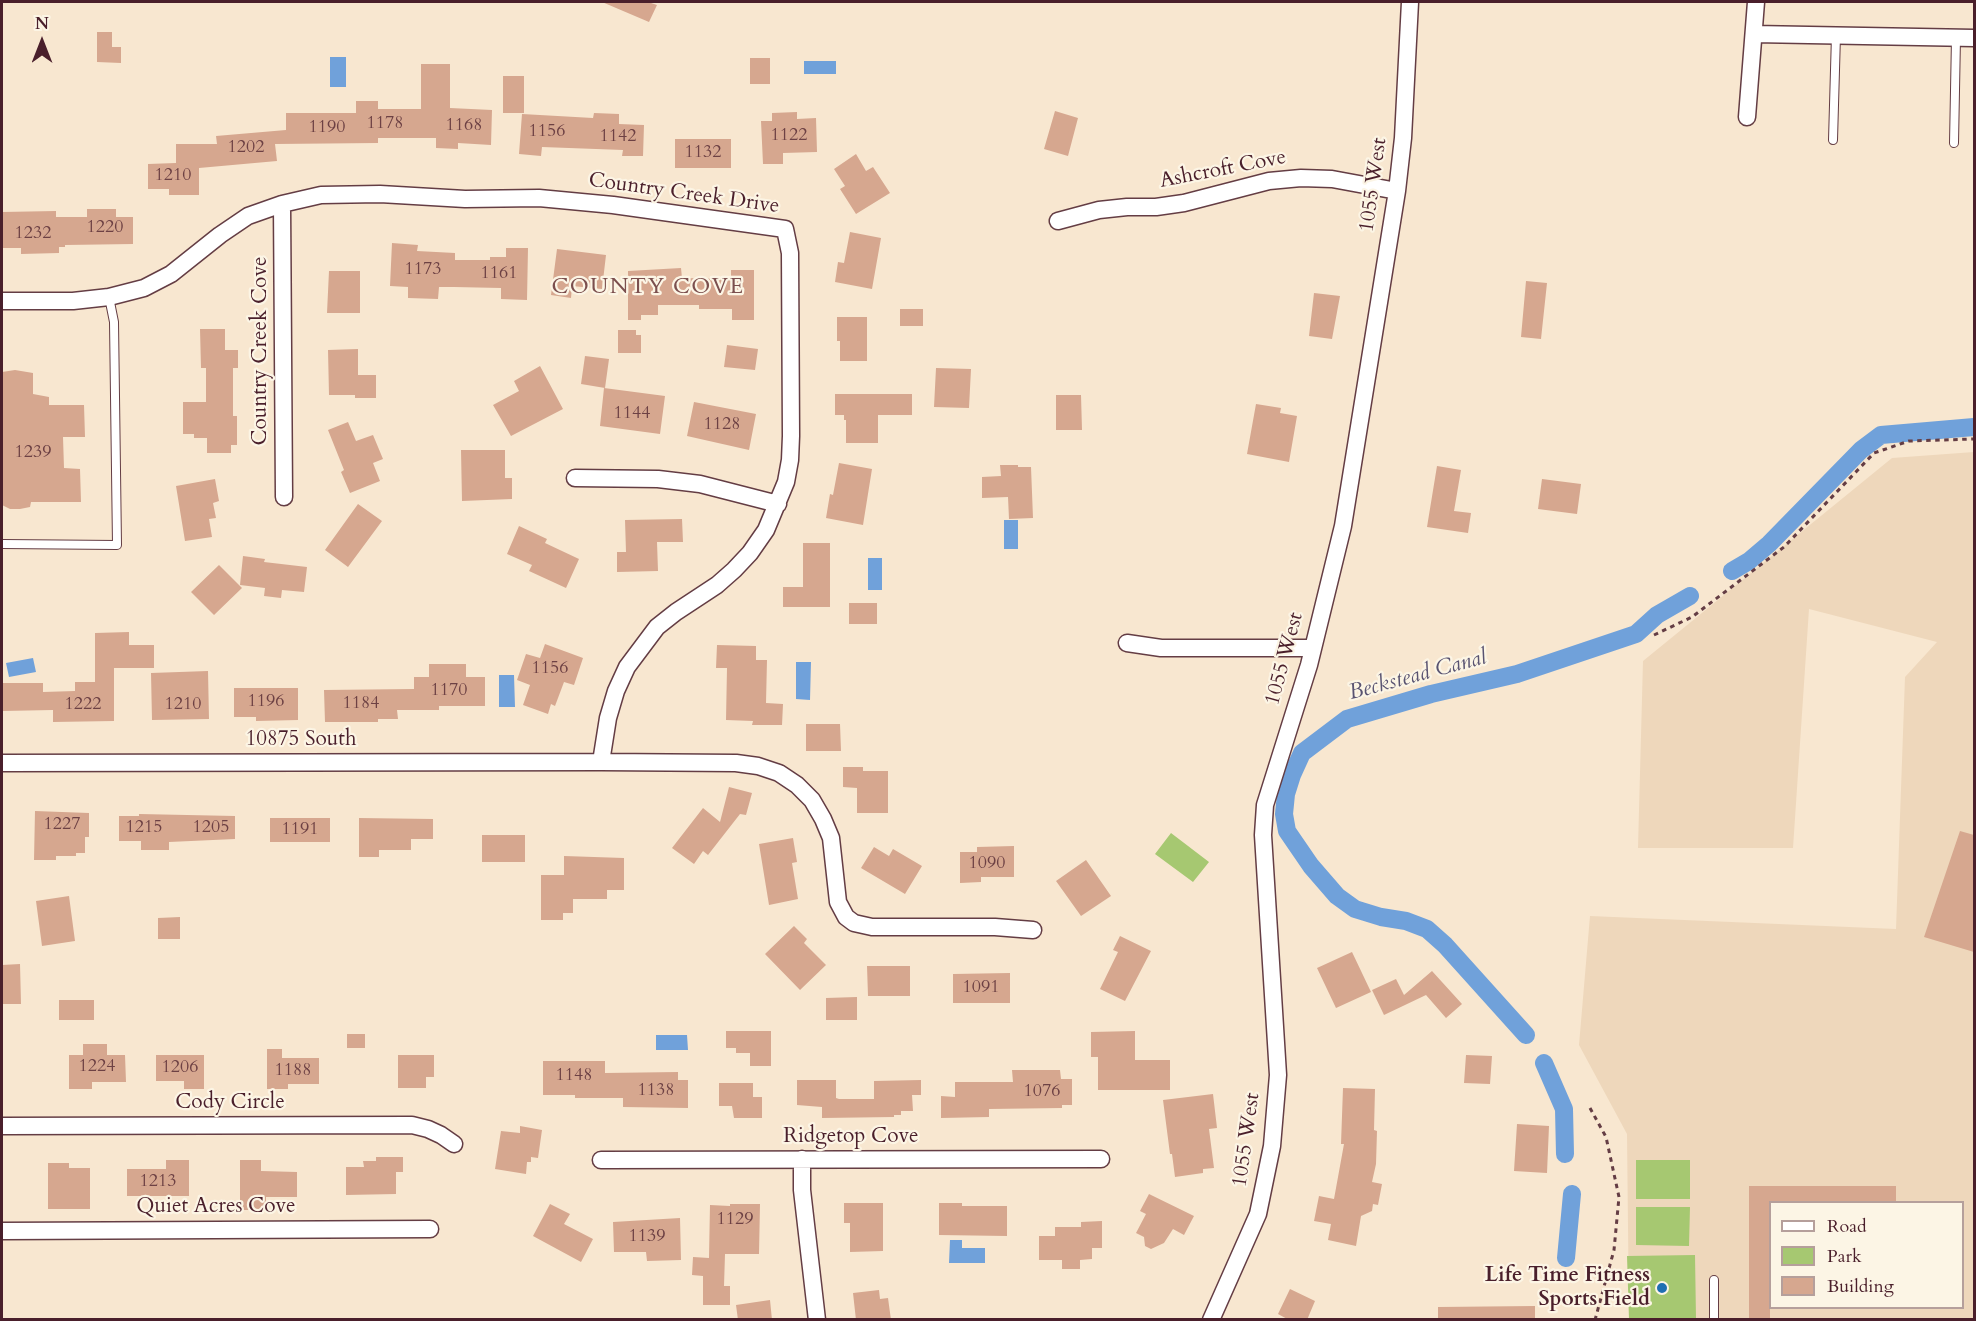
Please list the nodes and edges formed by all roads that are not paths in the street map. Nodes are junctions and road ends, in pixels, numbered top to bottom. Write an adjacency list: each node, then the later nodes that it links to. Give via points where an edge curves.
1 (1410, 2): 10 (street, 1055 West)
2 (1756, 2): 3 (street)
3 (1754, 34): 4 (street); 7 (street)
4 (1836, 35): 5 (street); 8 (lane)
5 (1956, 38): 6 (street); 9 (lane)
6 (1974, 38)
7 (1747, 117)
8 (1833, 140)
9 (1954, 143)
10 (1397, 191): 12 (street, Ashcroft Cove, via 1332,179 1301,178 1269,181 1184,203 1099,210); 20 (street, 1055 West, via 1343,526)
11 (282, 204): 13 (street, Country Creek Drive, via 248,216 171,274 144,288); 16 (street, Country Creek Cove); 17 (street, Country Creek Drive, via 349,193 465,200 539,198 785,229 790,253 790,460)
12 (1058, 221)
13 (109, 297): 14 (street, Country Creek Drive); 18 (lane, via 114,322 117,545)
14 (2, 301)
15 (575, 478): 17 (street, via 658,479)
16 (284, 498)
17 (778, 504): 21 (street, Country Creek Drive, via 766,530 734,570 657,627 637,653 616,691)
18 (2, 544)
19 (1127, 643): 20 (street, via 1161,648)
20 (1313, 648): 33 (street, 1055 West, via 1265,805 1263,835 1278,1075 1272,1146 1258,1214)
21 (601, 762): 22 (street, 10875 South); 23 (street, 10875 South, via 736,763 779,773 812,800 823,819 831,838 838,902 854,923 872,927)
22 (2, 763)
23 (1033, 930)
24 (2, 1126): 25 (street, Cody Circle, via 412,1125)
25 (454, 1144)
26 (802, 1159): 27 (street, Ridgetop Cove); 28 (street, Ridgetop Cove); 32 (street)
27 (1101, 1159)
28 (601, 1160)
29 (430, 1229): 30 (street, Quiet Acres Cove)
30 (2, 1231)
31 (1714, 1280): 34 (lane)
32 (817, 1320)
33 (1211, 1320)
34 (1714, 1320)

